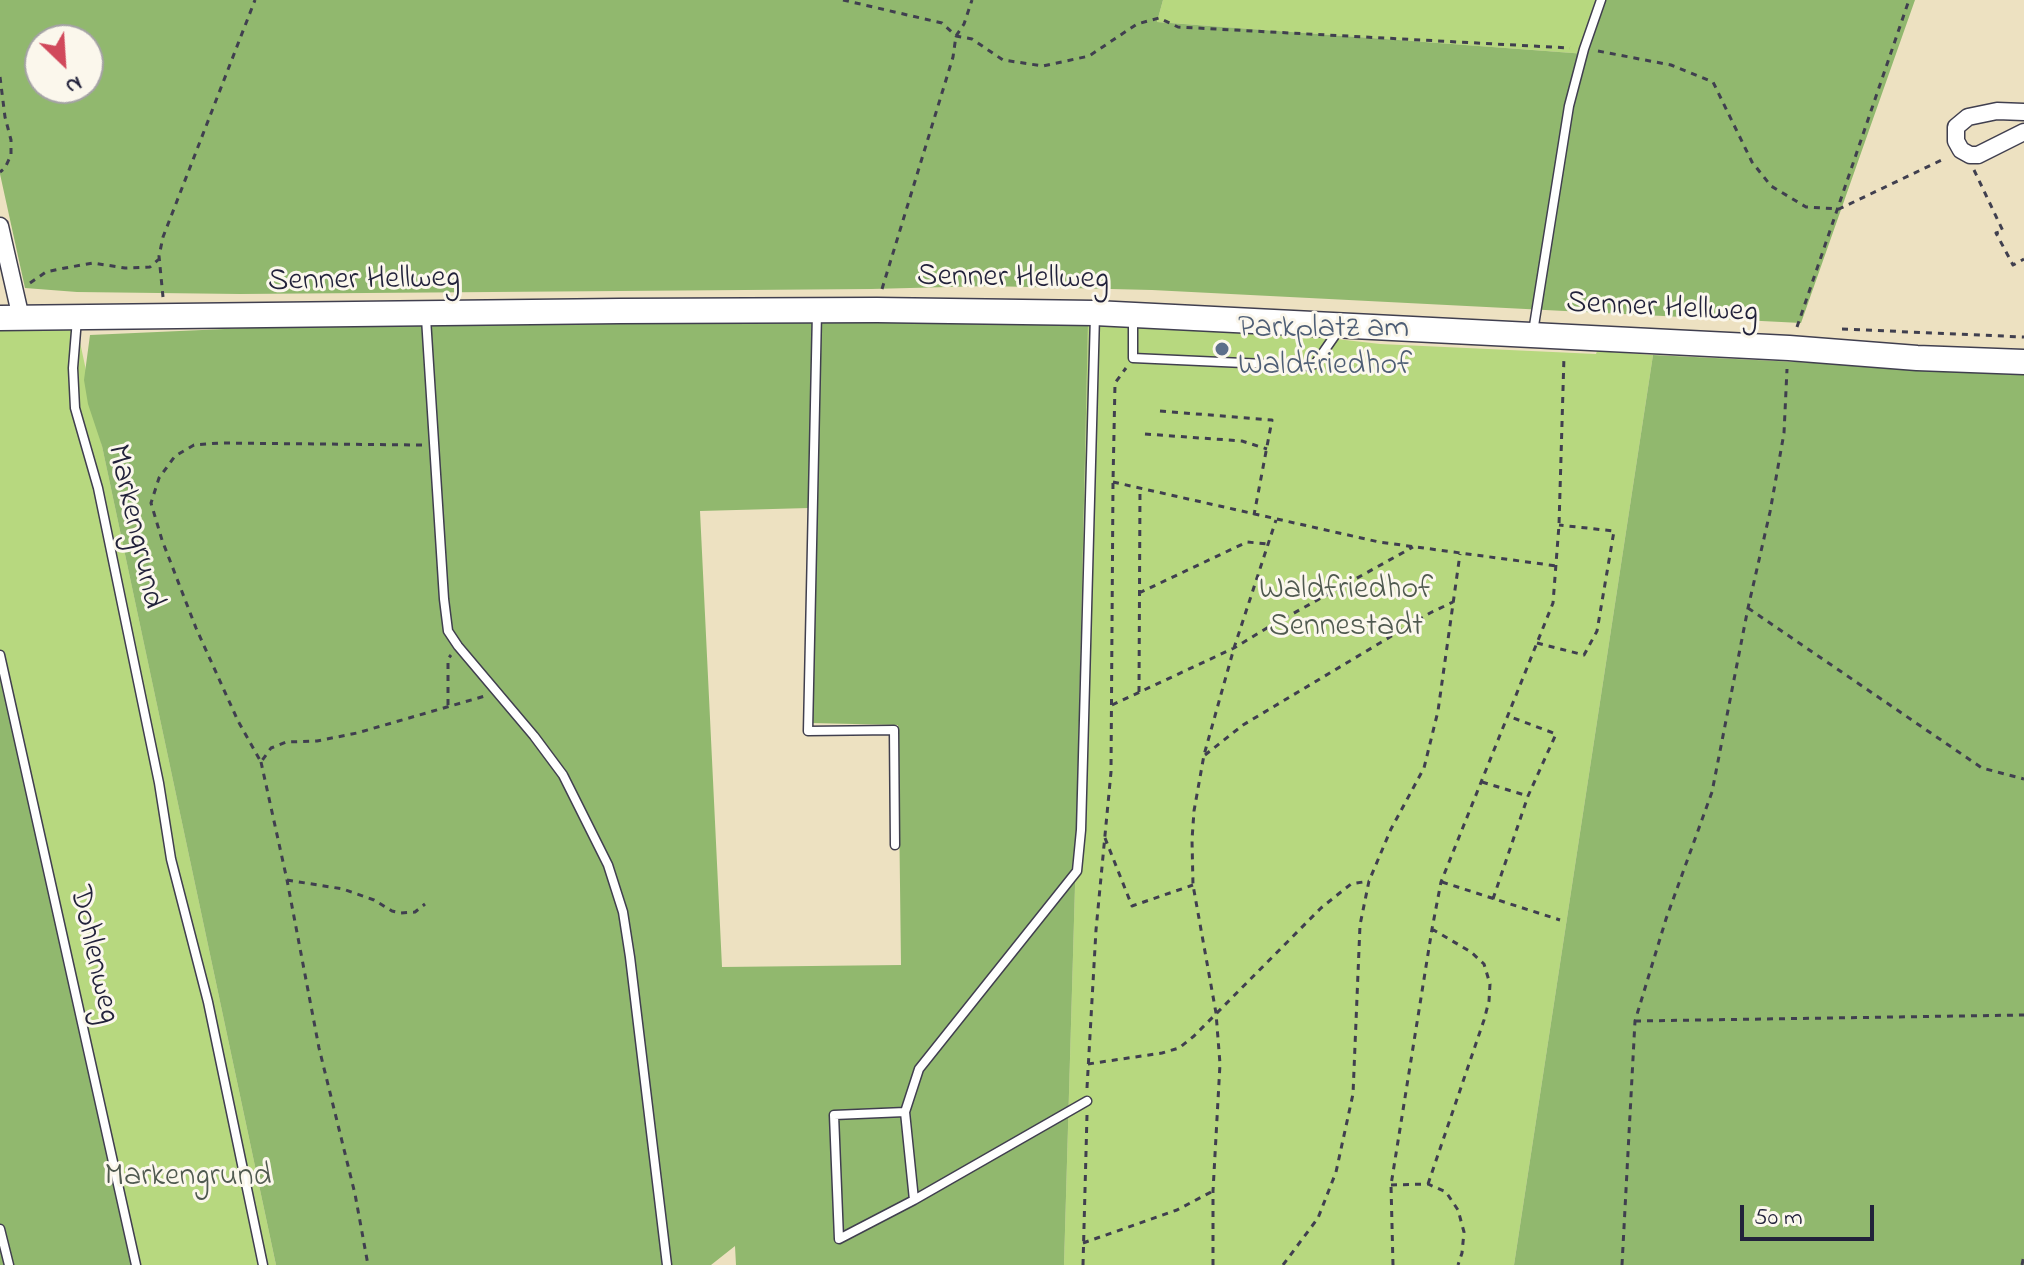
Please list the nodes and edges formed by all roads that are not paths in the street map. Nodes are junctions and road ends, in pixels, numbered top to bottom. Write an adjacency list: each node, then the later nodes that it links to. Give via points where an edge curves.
1 (1601, 0): 12 (lane, via 1569,106)
2 (2024, 112): 3 (street, via 1968,117 1956,127 1956,141 1970,152)
3 (2024, 132)
4 (0, 226): 5 (street)
5 (12, 310): 10 (street, Senner Hellweg)
6 (817, 311): 7 (street, Senner Hellweg); 8 (street, Senner Hellweg); 15 (lane, via 808,731 894,730)
7 (426, 313): 10 (street, Senner Hellweg); 23 (lane, via 448,631 563,775 608,865 623,912 632,972)
8 (1095, 313): 9 (street, Senner Hellweg); 17 (lane, via 1077,871 919,1069)
9 (1133, 314): 11 (street, Senner Hellweg); 11 (lane, via 1133,358 1310,366)
10 (77, 316): 22 (lane, Markengrund, via 75,408 98,488 171,859 208,1002)
11 (1341, 326): 12 (street, Senner Hellweg)
12 (1533, 335): 13 (street, Senner Hellweg, via 1793,338 1917,358)
13 (2024, 362)
14 (0, 655): 21 (lane, Dohlenweg)
15 (895, 845)
16 (1087, 1101): 18 (lane)
17 (905, 1112): 18 (lane); 18 (lane, via 834,1115 839,1239)
18 (914, 1200)
19 (0, 1229): 20 (lane)
20 (9, 1265)
21 (136, 1265)
22 (263, 1265)
23 (667, 1265)

